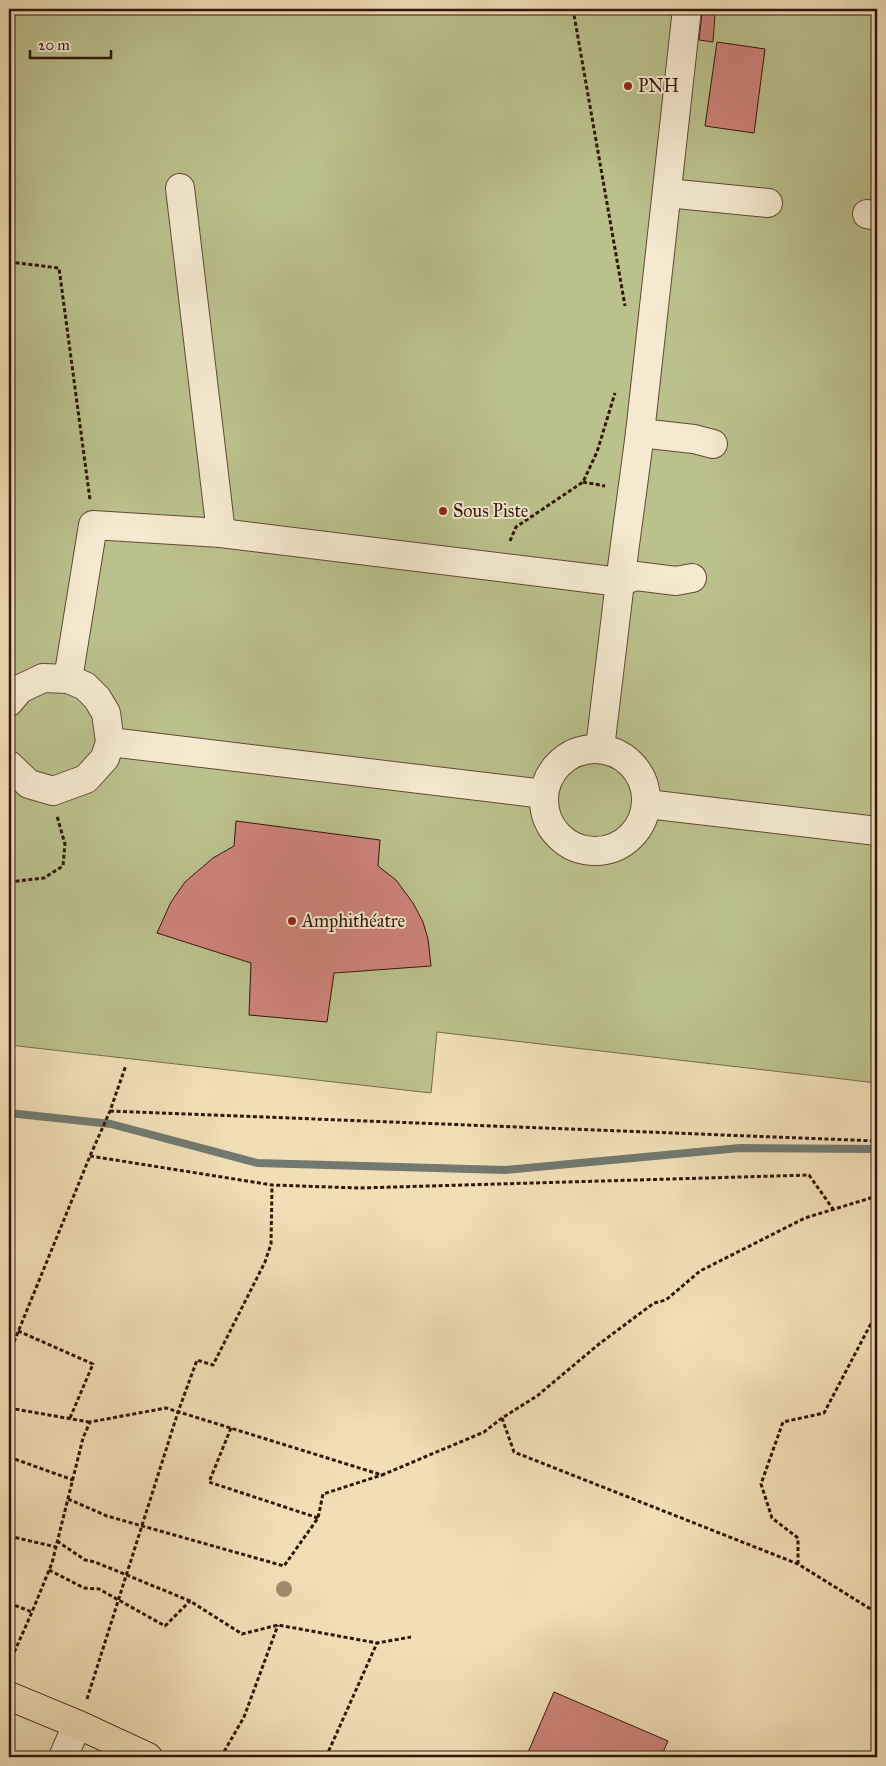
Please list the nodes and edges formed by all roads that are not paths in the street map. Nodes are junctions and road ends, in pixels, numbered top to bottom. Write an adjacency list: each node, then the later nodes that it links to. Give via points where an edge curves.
1 (686, 9): 3 (street)
2 (180, 188): 7 (street)
3 (667, 193): 4 (street); 5 (street)
4 (768, 203)
5 (640, 433): 6 (street); 9 (street)
6 (713, 444)
7 (221, 533): 9 (street); 10 (street, via 94,525)
8 (692, 578): 9 (street, via 676,581 636,576)
9 (620, 582): 13 (street)
10 (68, 679): 11 (street, via 43,678 20,689); 12 (street, via 84,686 97,698 106,713)
11 (9, 702)
12 (110, 742): 14 (street, via 105,758 86,779 53,791 29,784); 15 (street)
13 (600, 748): 15 (street, via 580,750 563,760 550,775); 16 (street, via 626,757 643,778)
14 (9, 766)
15 (544, 794): 16 (street, via 546,814 556,832 572,845 591,851 611,849 629,839 642,824)
16 (647, 804): 17 (street)
17 (877, 831)
18 (9, 1696): 19 (main road)
19 (78, 1726): 20 (street); 21 (main road)
20 (63, 1757)
21 (148, 1757)

